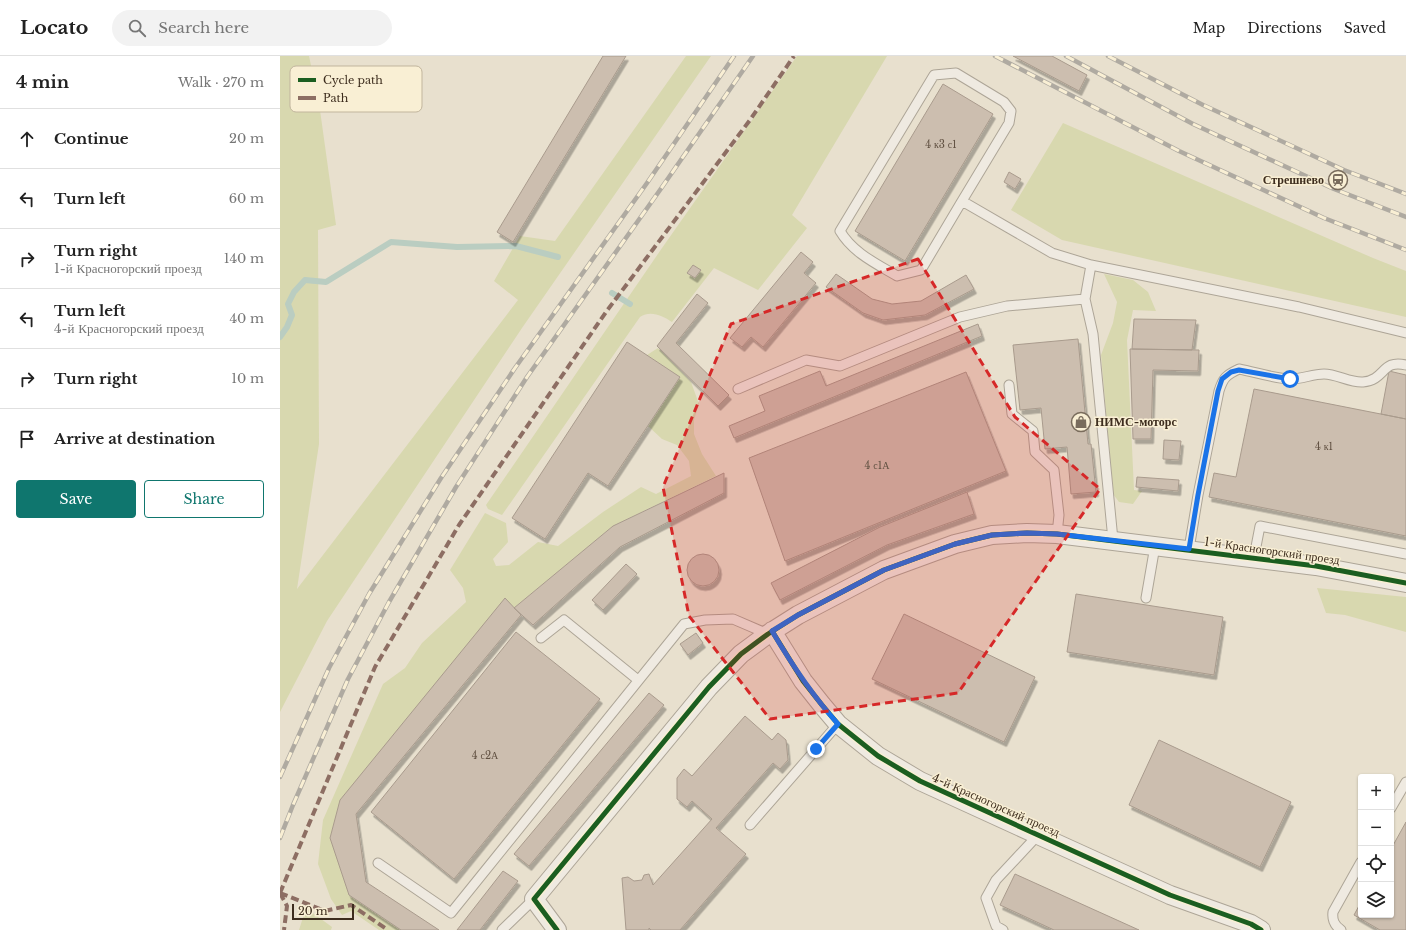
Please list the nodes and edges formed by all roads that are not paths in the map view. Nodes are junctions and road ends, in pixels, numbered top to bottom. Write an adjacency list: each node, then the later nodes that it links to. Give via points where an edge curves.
1 (962, 201): 1 (lane, via 1009,123 1011,111 1004,102 956,73 934,75 840,231 858,252 898,276 921,270); 2 (lane, via 1052,253)
2 (1091, 265): 3 (lane); 4 (lane, via 1299,307)
3 (1085, 299): 7 (lane, via 1007,306 960,317 840,366 806,360); 9 (lane, via 1093,334)
4 (1406, 333)
5 (1406, 365): 11 (lane, via 1391,364 1373,380 1362,382 1325,374 1290,379 1239,370 1222,379)
6 (1009, 385): 8 (lane, via 1012,414 1033,431 1035,452 1054,470 1059,515)
7 (738, 389)
8 (1057, 534): 9 (street, 1-й Красногорский проезд); 16 (street, 1-й Красногорский проезд, via 992,535 955,544 884,570 798,615)
9 (1113, 540): 10 (street, 1-й Красногорский проезд)
10 (1155, 546): 11 (street, 1-й Красногорский проезд); 15 (lane)
11 (1189, 549): 13 (street, 1-й Красногорский проезд)
12 (1406, 554): 13 (lane, via 1260,526)
13 (1254, 557): 14 (street, 1-й Красногорский проезд)
14 (1406, 583)
15 (1146, 598)
16 (770, 633): 18 (lane, via 733,619 684,624); 19 (street, 4-й Красногорский проезд, via 803,681); 26 (street, 1-й Красногорский проезд, via 741,654 709,687)
17 (541, 638): 18 (lane, via 564,620)
18 (638, 680): 24 (lane, via 451,913)
19 (838, 724): 22 (lane); 23 (street, 4-й Красногорский проезд, via 878,756 920,782)
20 (1406, 782): 21 (lane)
21 (1394, 803)
22 (750, 825)
23 (1038, 835): 29 (lane, via 996,880 986,898 996,926); 30 (street, 4-й Красногорский проезд, via 1170,895 1251,924)
24 (378, 863)
25 (1358, 867): 31 (lane, via 1333,912 1334,923)
26 (534, 899): 27 (lane); 28 (street)
27 (502, 930)
28 (557, 930)
29 (1003, 930)
30 (1261, 930)
31 (1341, 930)

